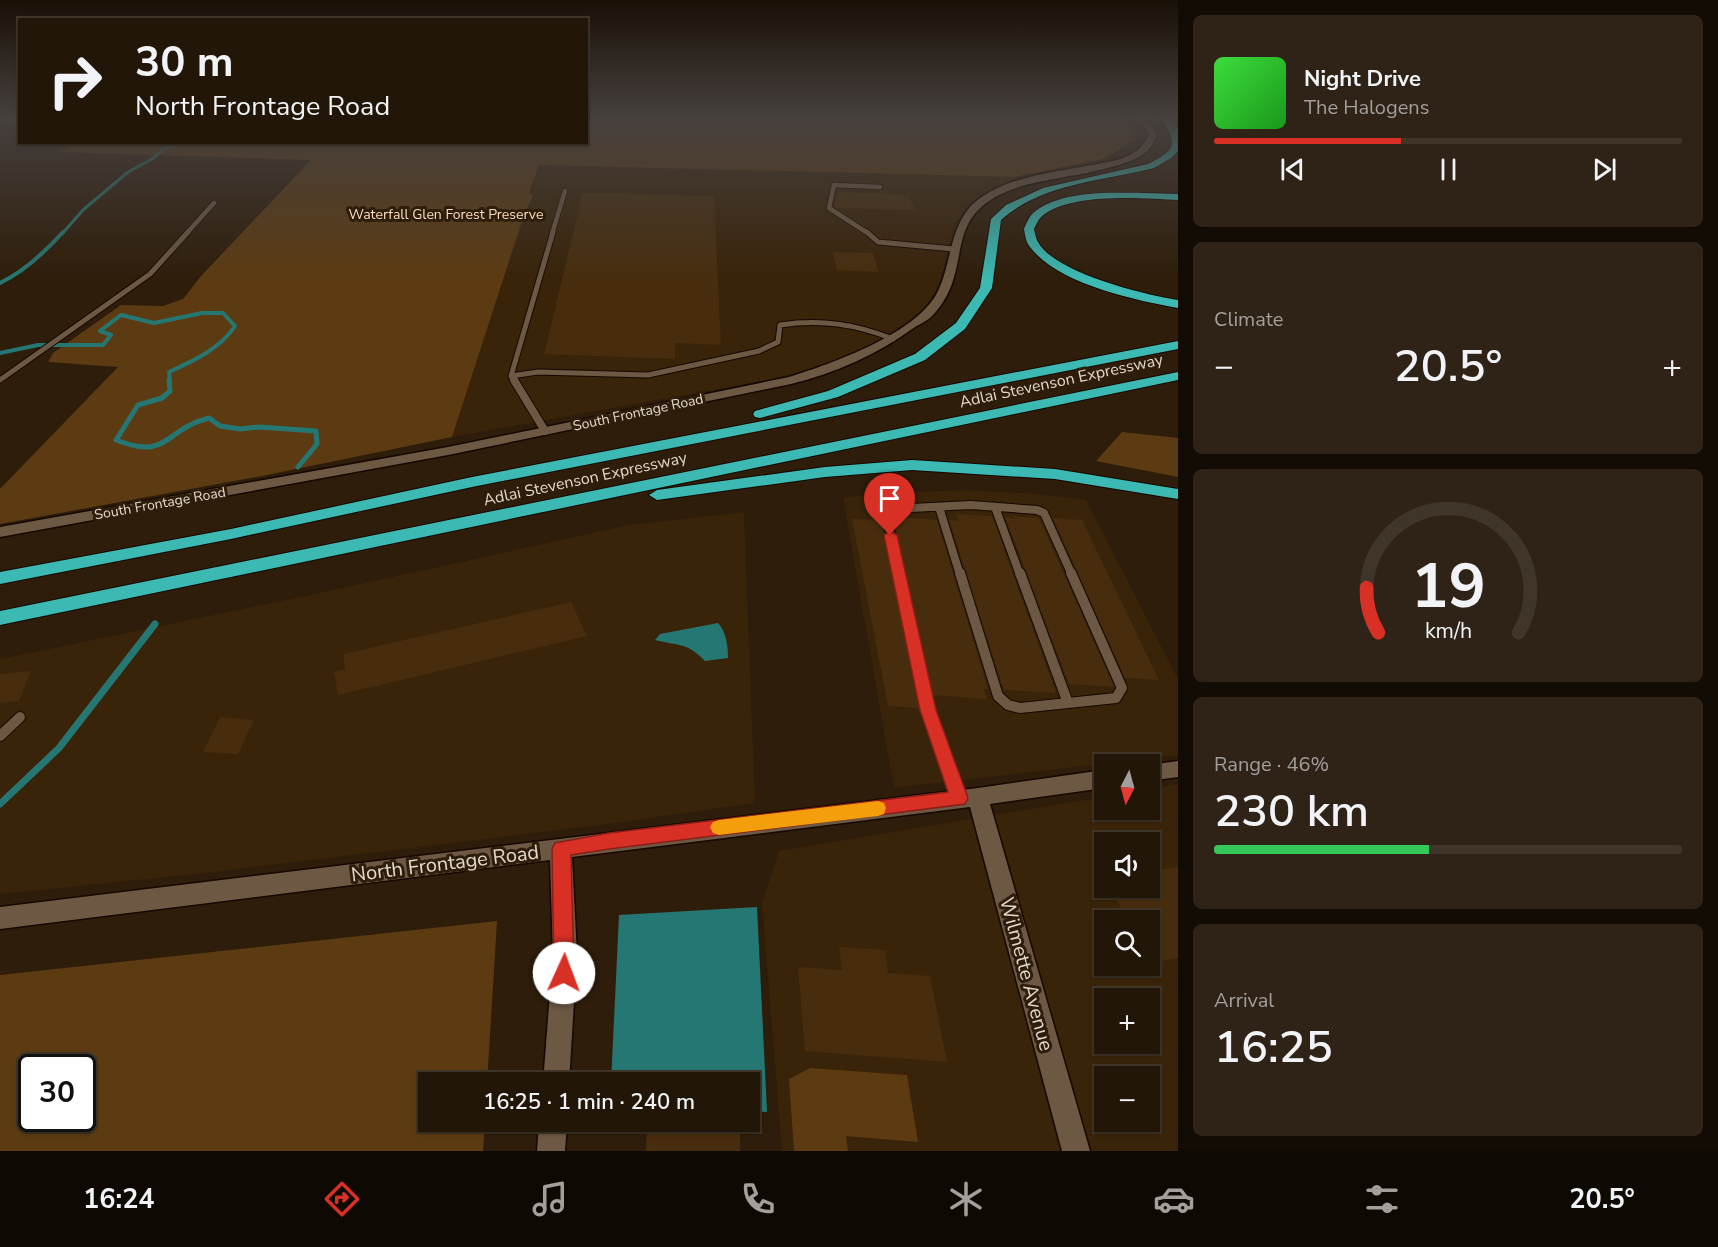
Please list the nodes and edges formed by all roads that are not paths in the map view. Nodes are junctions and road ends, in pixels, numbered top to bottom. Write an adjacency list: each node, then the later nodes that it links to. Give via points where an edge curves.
1 (1071, 173): 7 (street, South Frontage Road, via 1011,186 972,206 961,223)
2 (1124, 173): 15 (highway, via 1033,195 1003,212 996,219 986,288 975,308 961,326 920,357 833,394 785,409)
3 (880, 187): 7 (lane, via 834,185 829,208 862,227 878,242)
4 (565, 190): 11 (lane)
5 (1178, 197): 8 (highway, via 1104,196 1072,201 1038,215 1028,232 1034,245 1048,257 1080,276 1121,293)
6 (214, 203): 13 (lane, via 150,274)
7 (954, 249): 9 (street, South Frontage Road, via 949,281 931,311)
8 (1178, 304)
9 (893, 339): 11 (lane, via 866,327 807,320 780,326 778,342 759,351 648,375 538,372); 14 (street, South Frontage Road, via 830,368 791,380)
10 (1178, 345): 15 (highway, Adlai Stevenson Expressway)
11 (511, 376): 14 (lane)
12 (1178, 376): 20 (highway, Adlai Stevenson Expressway)
13 (0, 380)
14 (545, 431): 19 (street, South Frontage Road)
15 (472, 482): 21 (highway, Adlai Stevenson Expressway)
16 (1178, 494): 20 (highway, via 1055,474 912,465 718,485)
17 (939, 507): 18 (lane); 23 (lane, via 998,696 1008,705 1020,708); 29 (lane, via 891,509 886,513 928,710)
18 (995, 507): 23 (lane); 23 (lane, via 1044,513 1122,688 1116,698)
19 (0, 532)
20 (404, 534): 22 (highway, Adlai Stevenson Expressway)
21 (0, 578)
22 (0, 618)
23 (1068, 703)
24 (20, 717): 25 (lane)
25 (0, 736)
26 (1178, 769): 27 (street)
27 (1160, 771)
28 (1094, 780): 29 (street, North Frontage Road)
29 (969, 798): 30 (street, North Frontage Road); 35 (street, Wilmette Avenue)
30 (561, 849): 31 (street, North Frontage Road); 32 (street, via 565,954)
31 (0, 918)
32 (557, 1072)
33 (552, 1132): 34 (street)
34 (551, 1151)
35 (1076, 1151)

